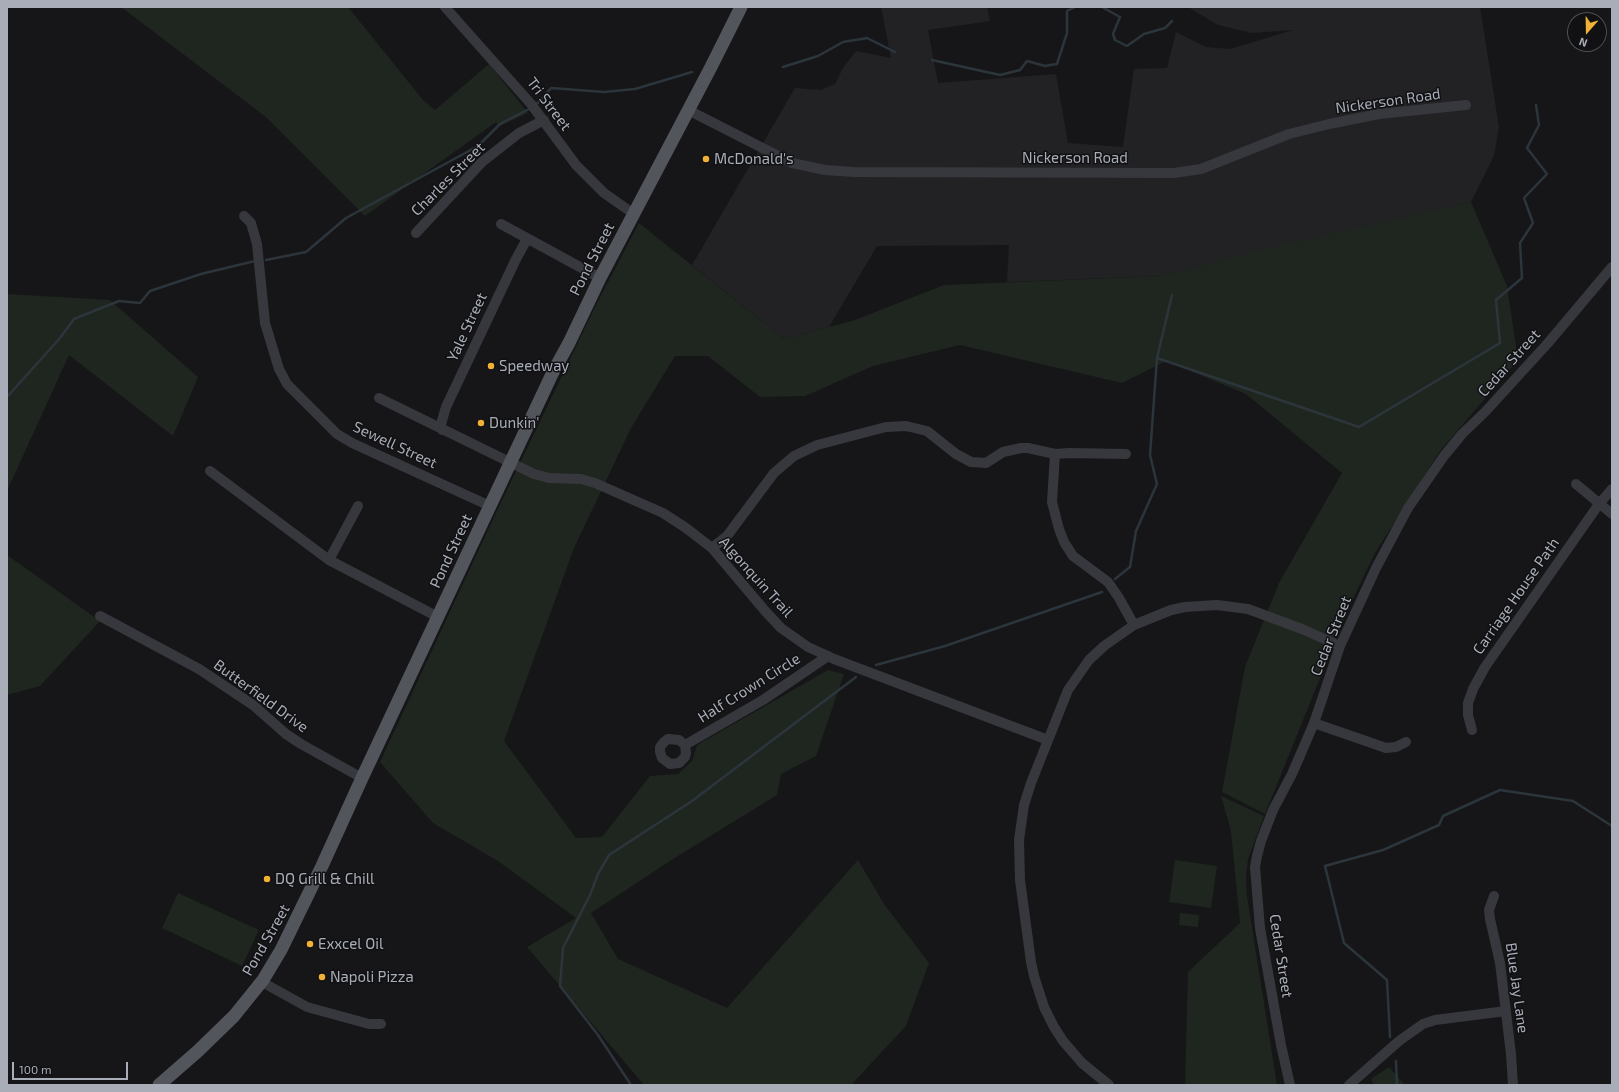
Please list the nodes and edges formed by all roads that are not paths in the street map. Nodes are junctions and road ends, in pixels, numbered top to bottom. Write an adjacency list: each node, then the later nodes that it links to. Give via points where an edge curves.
1 (446, 7): 5 (street, Tri Street)
2 (741, 7): 4 (main road, Pond Street)
3 (1466, 105): 4 (street, Nickerson Road, via 1379,114 1329,124 1289,134 1201,169 1174,173 825,170 792,163)
4 (688, 110): 6 (main road, Pond Street)
5 (544, 120): 6 (street, Tri Street, via 572,160 594,183); 9 (street, Charles Street, via 520,133 482,162)
6 (634, 214): 12 (main road, Pond Street)
7 (244, 216): 23 (street, Sewell Street, via 251,223 257,244 265,323 279,369 288,384 337,434)
8 (501, 224): 10 (street)
9 (416, 234)
10 (526, 239): 12 (street); 14 (street, Yale Street, via 446,407 441,424)
11 (1612, 267): 30 (street, Cedar Street, via 1548,343 1444,456 1408,508 1376,568)
12 (600, 278): 17 (main road, Pond Street)
13 (379, 398): 14 (street, Algonquin Trail)
14 (442, 430): 17 (street, Algonquin Trail)
15 (1055, 454): 16 (street); 25 (street, via 1021,448 1003,452 986,463 971,462 959,456 927,431 906,426 886,427 816,445 794,456 774,473 727,536); 29 (street, via 1052,502 1064,542 1073,556 1108,582)
16 (1126, 454)
17 (510, 464): 23 (main road, Pond Street); 25 (street, Algonquin Trail, via 549,478 595,482 663,514)
18 (210, 471): 26 (street)
19 (1576, 484): 21 (street)
20 (1612, 489): 21 (street, Carriage House Path)
21 (1599, 504): 24 (street); 33 (street, Carriage House Path, via 1485,667 1468,703)
22 (358, 506): 26 (street)
23 (490, 506): 28 (main road, Pond Street)
24 (1612, 514)
25 (712, 548): 31 (street, Algonquin Trail, via 781,628 808,647)
26 (329, 560): 28 (street)
27 (100, 616): 37 (street, Butterfield Drive, via 200,669 253,705 286,734)
28 (438, 617): 37 (main road, Pond Street)
29 (1134, 625): 30 (street, via 1185,607 1232,606 1260,613); 34 (street, via 1104,646 1085,665 1066,694)
30 (1340, 646): 32 (street, Cedar Street)
31 (828, 656): 34 (street, Algonquin Trail); 36 (street, Half Crown Circle, via 762,700)
32 (1314, 722): 35 (street, via 1386,748); 44 (street, Cedar Street, via 1292,774 1273,810 1261,841 1256,867 1260,928)
33 (1472, 730)
34 (1048, 740): 43 (street, via 1031,783 1019,840 1020,880 1031,962 1044,1007 1054,1027 1082,1063)
35 (1406, 742)
36 (684, 745)
37 (362, 778): 39 (main road, Pond Street, via 302,908)
38 (1494, 896): 40 (street, Blue Jay Lane, via 1490,919 1500,962)
39 (262, 982): 41 (street, via 307,1007 369,1024); 42 (main road, Pond Street, via 213,1038)
40 (1506, 1011): 45 (street, via 1435,1020 1423,1024 1399,1041); 46 (street, Blue Jay Lane)
41 (381, 1024)
42 (159, 1085)
43 (1109, 1085)
44 (1290, 1085)
45 (1349, 1085)
46 (1513, 1085)

